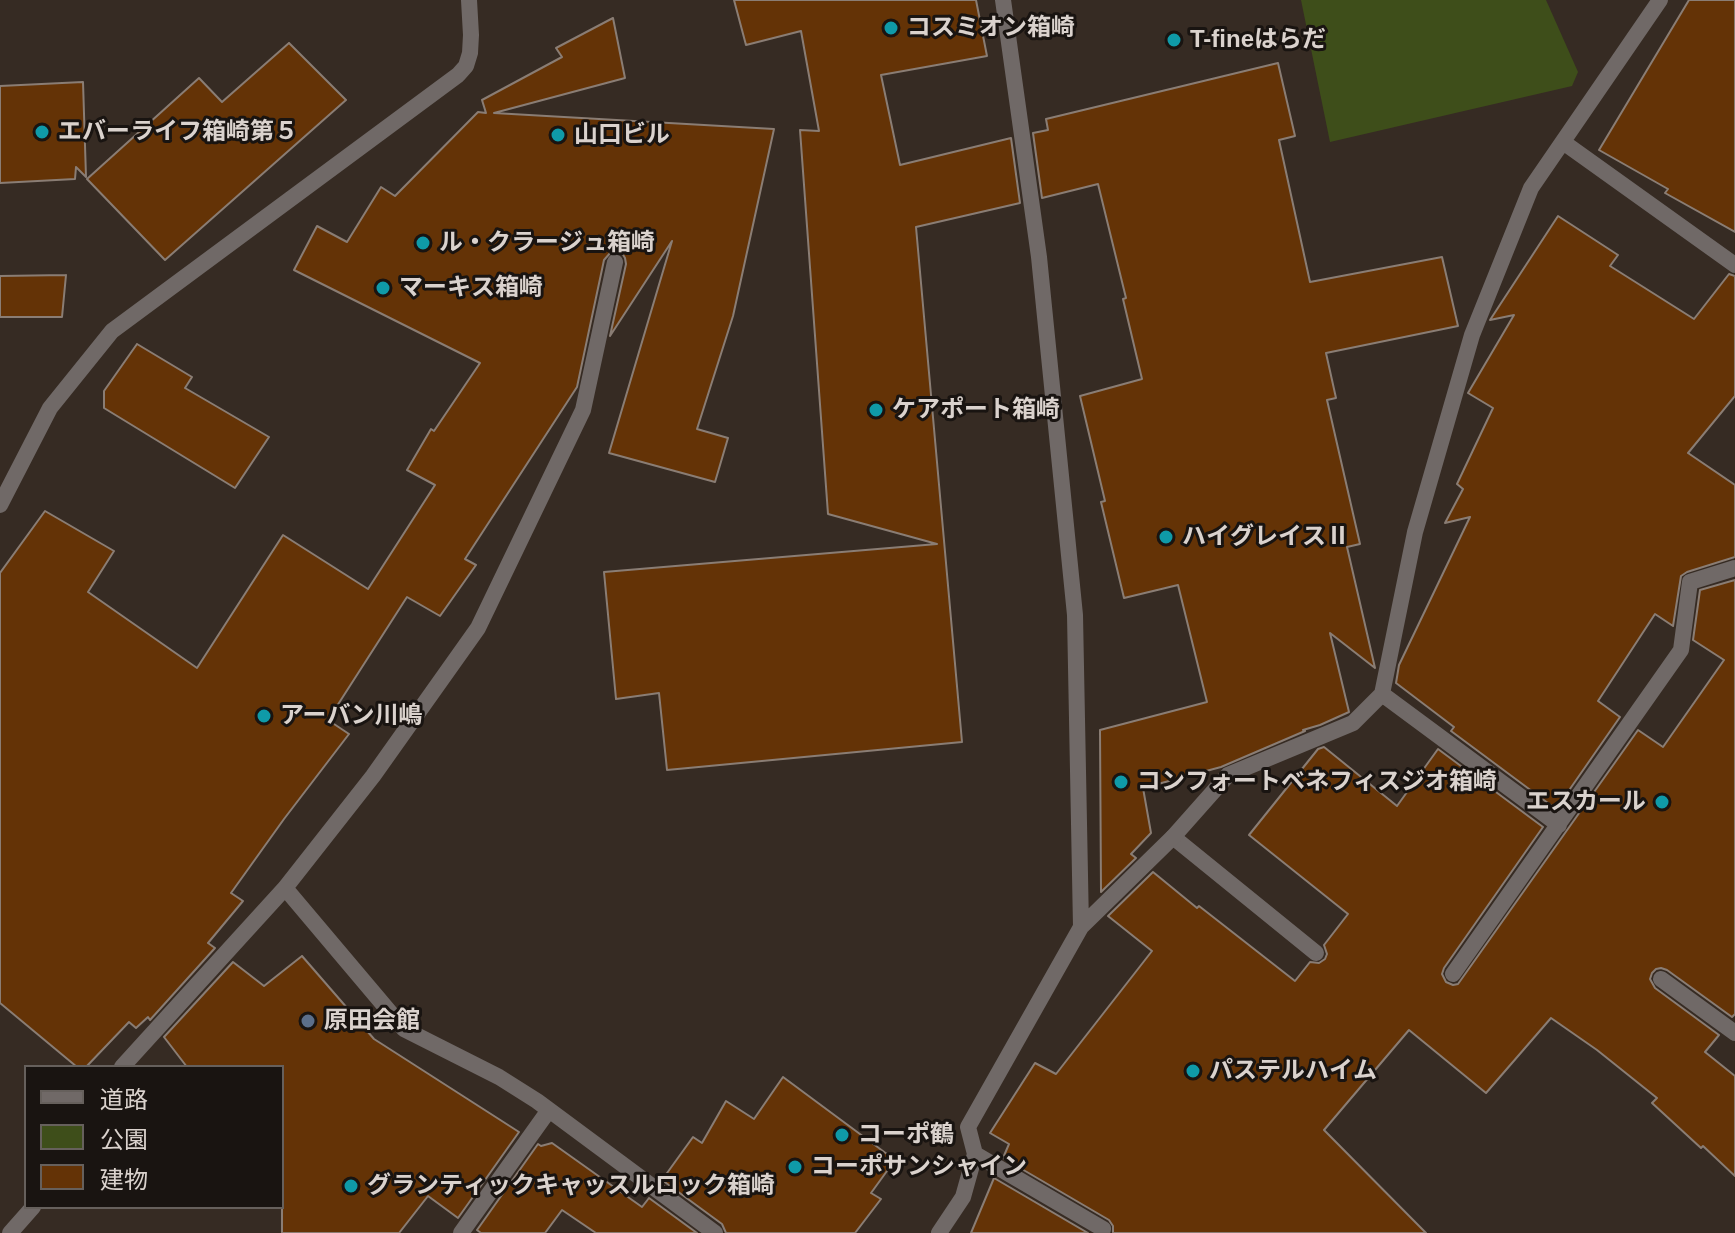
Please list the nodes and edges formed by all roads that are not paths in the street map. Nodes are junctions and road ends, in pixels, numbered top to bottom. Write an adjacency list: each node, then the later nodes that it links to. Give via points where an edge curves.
1 (469, 0): 7 (street, via 466,66 112,331 50,408)
2 (1003, 0): 13 (street, via 1039,257 1075,615)
3 (1660, 0): 4 (street)
4 (1563, 142): 6 (street); 9 (street, via 1531,188 1472,335 1415,532)
5 (615, 262): 12 (street, via 583,410 478,628)
6 (1735, 265)
7 (0, 505)
8 (1735, 568): 10 (street, via 1690,582 1681,650)
9 (1382, 694): 10 (street); 11 (street, via 1353,723 1228,775)
10 (1559, 825): 15 (street)
11 (1173, 837): 13 (street); 14 (street)
12 (285, 888): 18 (street); 19 (street, via 404,1029 499,1077)
13 (1081, 927): 20 (street, via 968,1127)
14 (1316, 953)
15 (1453, 974)
16 (1661, 979): 17 (street)
17 (1735, 1033)
18 (124, 1065)
19 (549, 1110): 24 (street); 25 (street)
20 (975, 1154): 22 (street); 26 (street, via 963,1197)
21 (31, 1209): 23 (street)
22 (1105, 1232)
23 (10, 1233)
24 (461, 1233)
25 (715, 1233)
26 (939, 1233)

